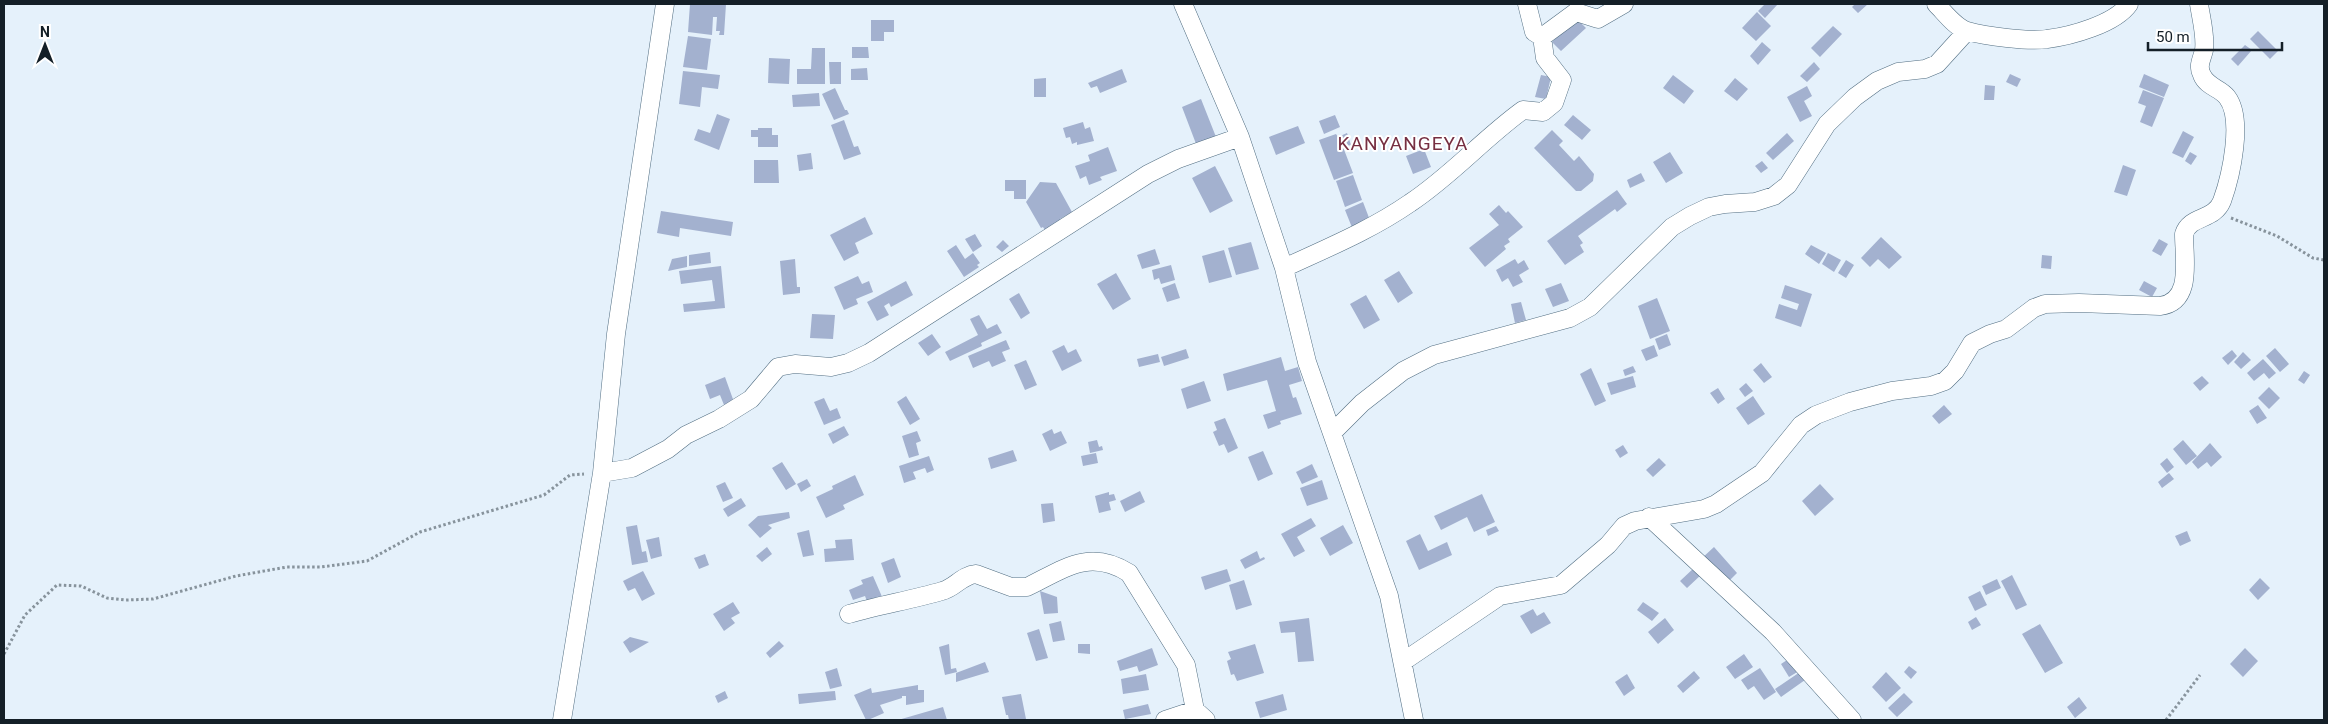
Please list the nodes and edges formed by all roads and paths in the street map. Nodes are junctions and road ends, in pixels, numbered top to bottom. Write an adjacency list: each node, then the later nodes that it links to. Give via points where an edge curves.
1 (665, 4): 15 (street, via 618,324)
2 (1183, 4): 10 (street)
3 (1527, 4): 9 (street, via 1534,32)
4 (1624, 4): 9 (street, via 1598,19 1576,12)
5 (1936, 4): 8 (street)
6 (2129, 4): 8 (street, via 2123,13 2089,29 2046,40)
7 (2199, 4): 11 (street, via 2204,49 2199,62 2201,75 2233,106 2236,138 2222,201)
8 (1967, 31): 14 (street, via 1937,64 1898,72 1877,81 1855,97 1827,124 1788,185 1774,196 1755,202 1709,207 1690,216 1672,227 1590,307 1562,321 1434,355 1403,371 1362,403)
9 (1542, 37): 13 (street, via 1545,58 1562,80 1554,103 1543,112 1523,110 1478,145 1449,174 1372,227)
10 (1240, 137): 13 (street); 15 (street, via 1178,159 1148,174 869,353 831,367 795,364 778,367 751,400 632,468)
11 (2217, 210): 12 (path, via 2277,236 2313,258); 16 (street, via 2187,227 2184,234 2184,285 2180,297 2170,305 2045,304 2034,308 2006,329 1972,343 1956,371 1945,381 1867,397 1816,415 1796,430 1762,473 1716,504 1704,509)
12 (2324, 260)
13 (1284, 268): 14 (street, via 1308,362)
14 (1332, 433): 19 (street, via 1389,596)
15 (602, 473): 18 (path, via 570,475 544,495 420,532 367,561 244,574 153,599 107,598 81,586 57,585 25,616); 22 (street)
16 (1649, 517): 19 (street, via 1624,526 1608,546 1561,585 1500,596); 25 (street, via 1773,632)
17 (849, 614): 21 (street, via 944,591 970,574 1019,588 1078,562 1118,566 1129,573 1186,665)
18 (4, 654)
19 (1404, 661): 24 (street)
20 (2200, 675): 26 (path)
21 (1200, 715): 23 (street)
22 (562, 720)
23 (1165, 720)
24 (1414, 720)
25 (1852, 720)
26 (2166, 720)

